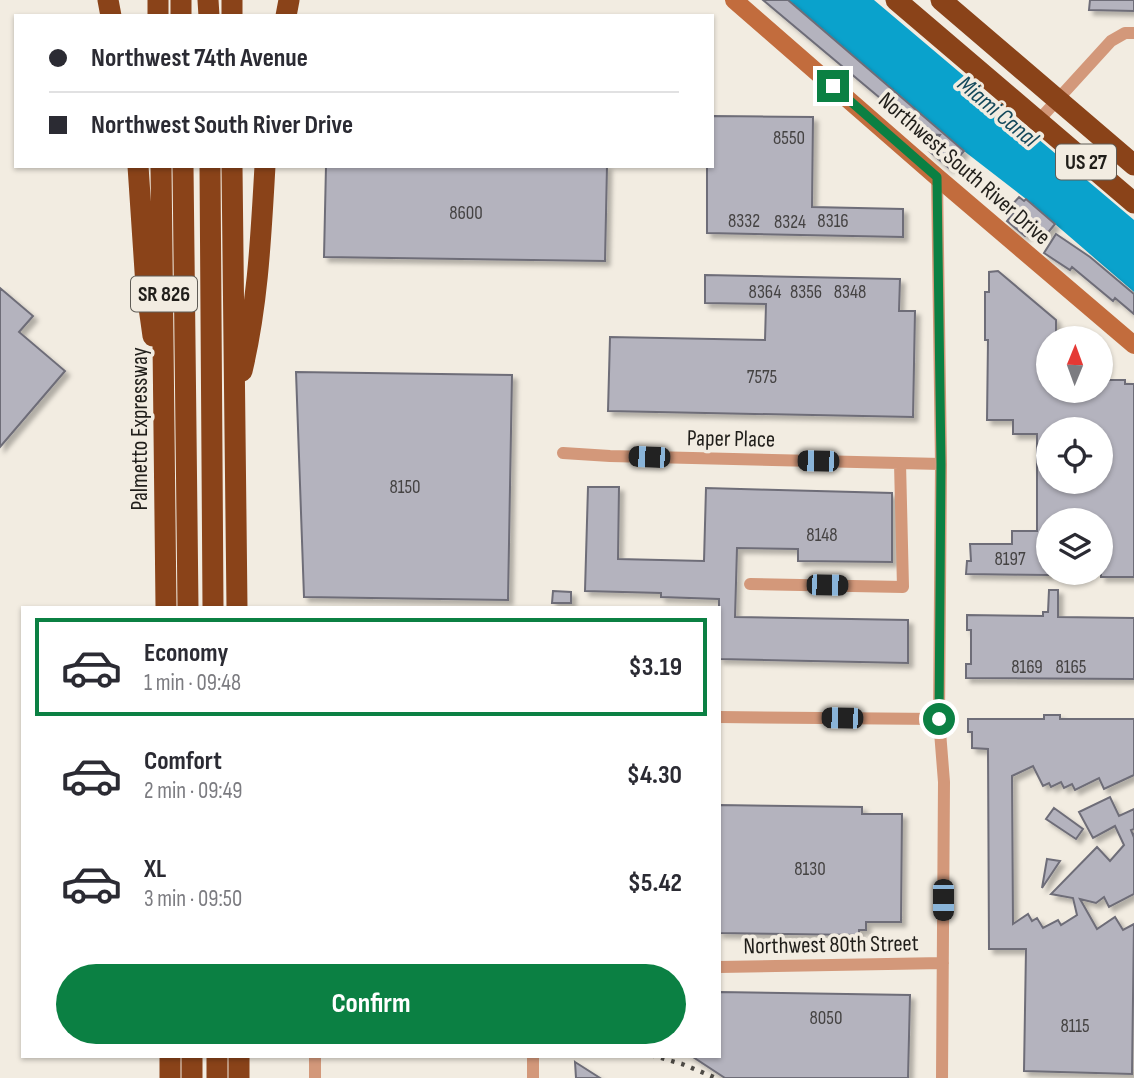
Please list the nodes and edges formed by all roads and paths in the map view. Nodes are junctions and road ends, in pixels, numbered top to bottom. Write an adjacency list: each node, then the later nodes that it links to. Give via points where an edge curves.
1 (734, 0): 14 (street, Northwest South River Drive)
2 (896, 0): 6 (highway, US 27)
3 (941, 0): 5 (highway, US 27)
4 (1134, 33): 5 (street, via 1111,41)
5 (1058, 101): 6 (street); 7 (highway, US 27)
6 (1038, 121): 15 (highway, US 27)
7 (1134, 165)
8 (138, 168): 18 (highway, via 146,286)
9 (161, 168): 18 (highway, Palmetto Expressway / SR 826)
10 (183, 168): 24 (highway)
11 (210, 168): 25 (highway)
12 (232, 168): 17 (highway)
13 (265, 168): 17 (highway, via 250,339)
14 (937, 177): 16 (street, Northwest South River Drive); 21 (street)
15 (1134, 203)
16 (1134, 345)
17 (233, 404): 26 (highway)
18 (165, 421): 23 (highway, Palmetto Expressway / SR 826)
19 (563, 453): 20 (street, Paper Place)
20 (900, 463): 21 (street, Paper Place); 22 (street, via 903,587)
21 (941, 464): 28 (street)
22 (750, 583)
23 (166, 606)
24 (188, 606)
25 (213, 606)
26 (237, 606)
27 (721, 717): 28 (street)
28 (939, 719): 29 (street, via 944,782)
29 (943, 963): 30 (street, Northwest 80th Street); 43 (street)
30 (721, 967)
31 (170, 1058): 37 (highway)
32 (192, 1058): 38 (highway)
33 (217, 1058): 39 (highway)
34 (239, 1058): 40 (highway)
35 (315, 1058): 41 (street)
36 (533, 1058): 42 (street)
37 (170, 1078)
38 (192, 1078)
39 (217, 1078)
40 (239, 1078)
41 (315, 1078)
42 (533, 1078)
43 (942, 1078)

